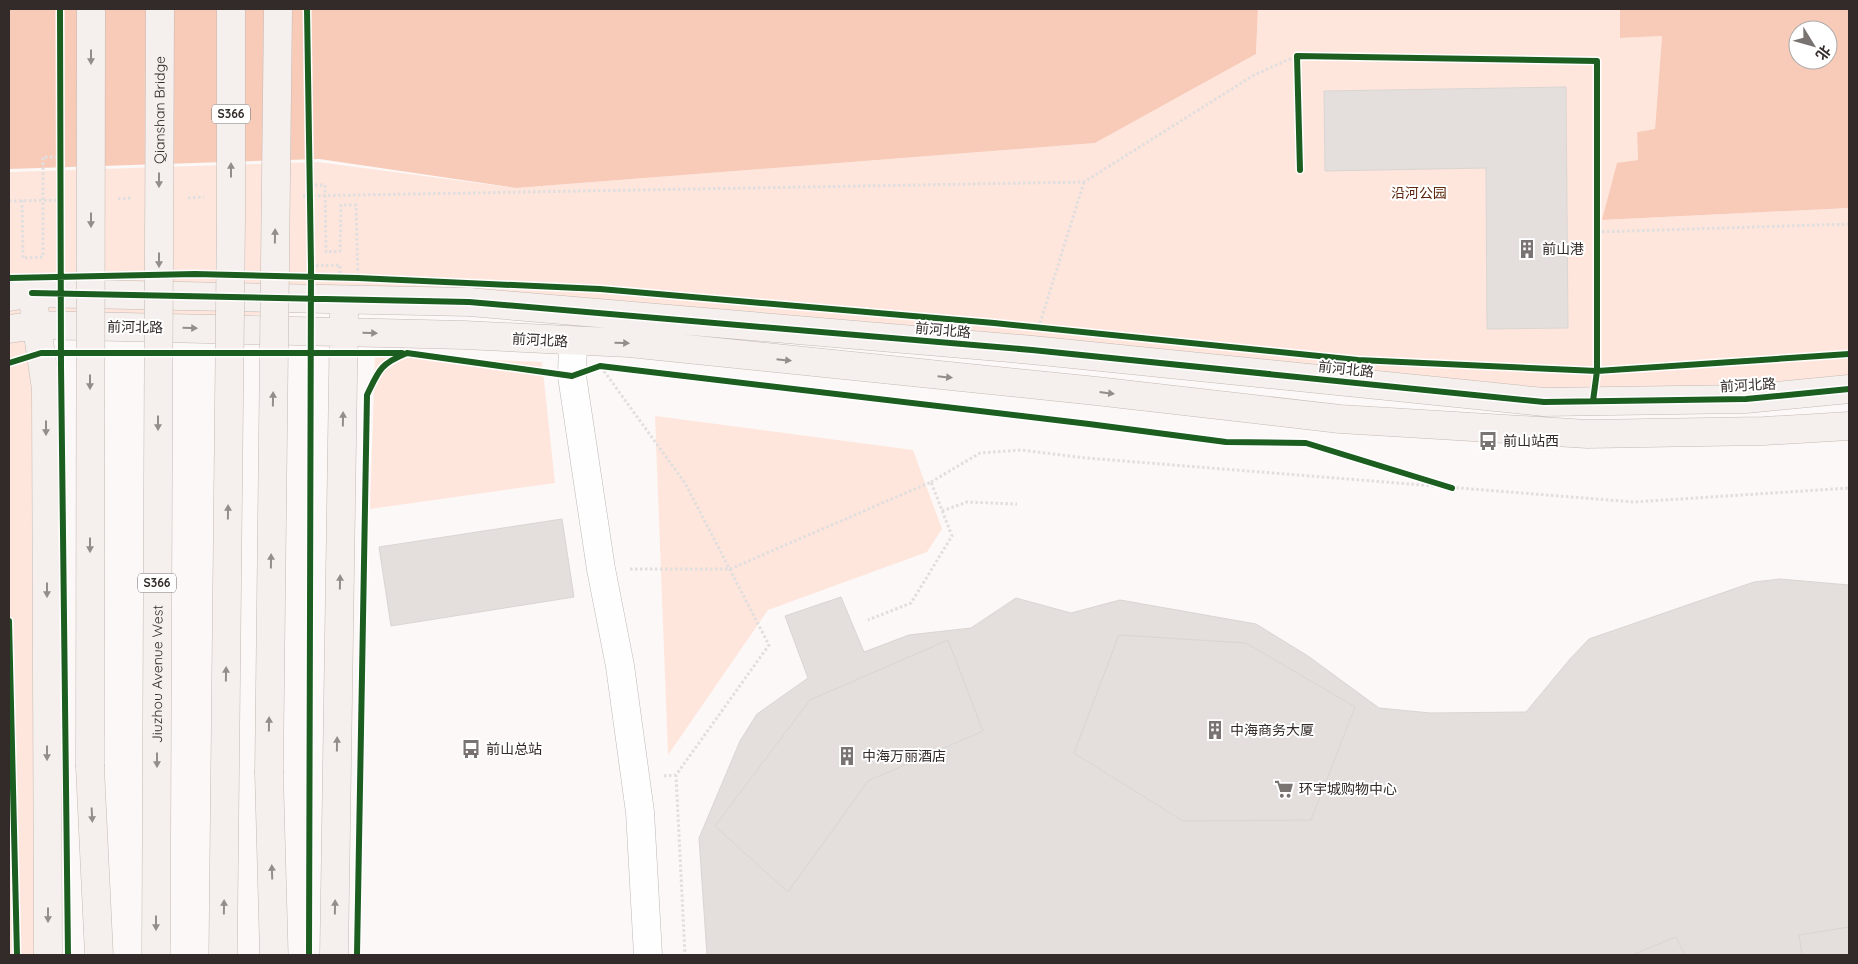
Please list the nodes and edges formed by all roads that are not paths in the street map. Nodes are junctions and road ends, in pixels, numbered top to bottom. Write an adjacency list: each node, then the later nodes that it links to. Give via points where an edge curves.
1 (91, 9): 15 (main road, one-way to 15, bridge, via 90,766)
2 (160, 9): 5 (main road, Qianshan Bridge / S366, one-way to 5, bridge)
3 (231, 9): 17 (main road, S366, one-way to 3, bridge)
4 (278, 9): 18 (main road, one-way to 4, bridge, via 268,773)
5 (160, 202): 16 (main road, Jiuzhou Avenue West / S366, one-way to 16, bridge)
6 (351, 289): 7 (main road, 前河北路); 10 (main road); 12 (main road, 前河北路, via 1032,350 1544,402 1746,399)
7 (20, 295): 8 (main road)
8 (37, 325): 9 (main road, 前河北路); 10 (main road, 前河北路, one-way to 10); 14 (main road, one-way to 14, via 46,389)
9 (9, 329)
10 (344, 332): 11 (main road, 前河北路, one-way to 11); 19 (main road, one-way to 10)
11 (573, 342): 13 (main road, 前河北路, one-way to 13, via 630,343 1340,419 1588,434); 20 (lane, via 572,376 601,569 620,666 640,812)
12 (1849, 389)
13 (1849, 426)
14 (48, 955)
15 (98, 955)
16 (156, 955)
17 (223, 955)
18 (274, 955)
19 (334, 955)
20 (648, 955)

